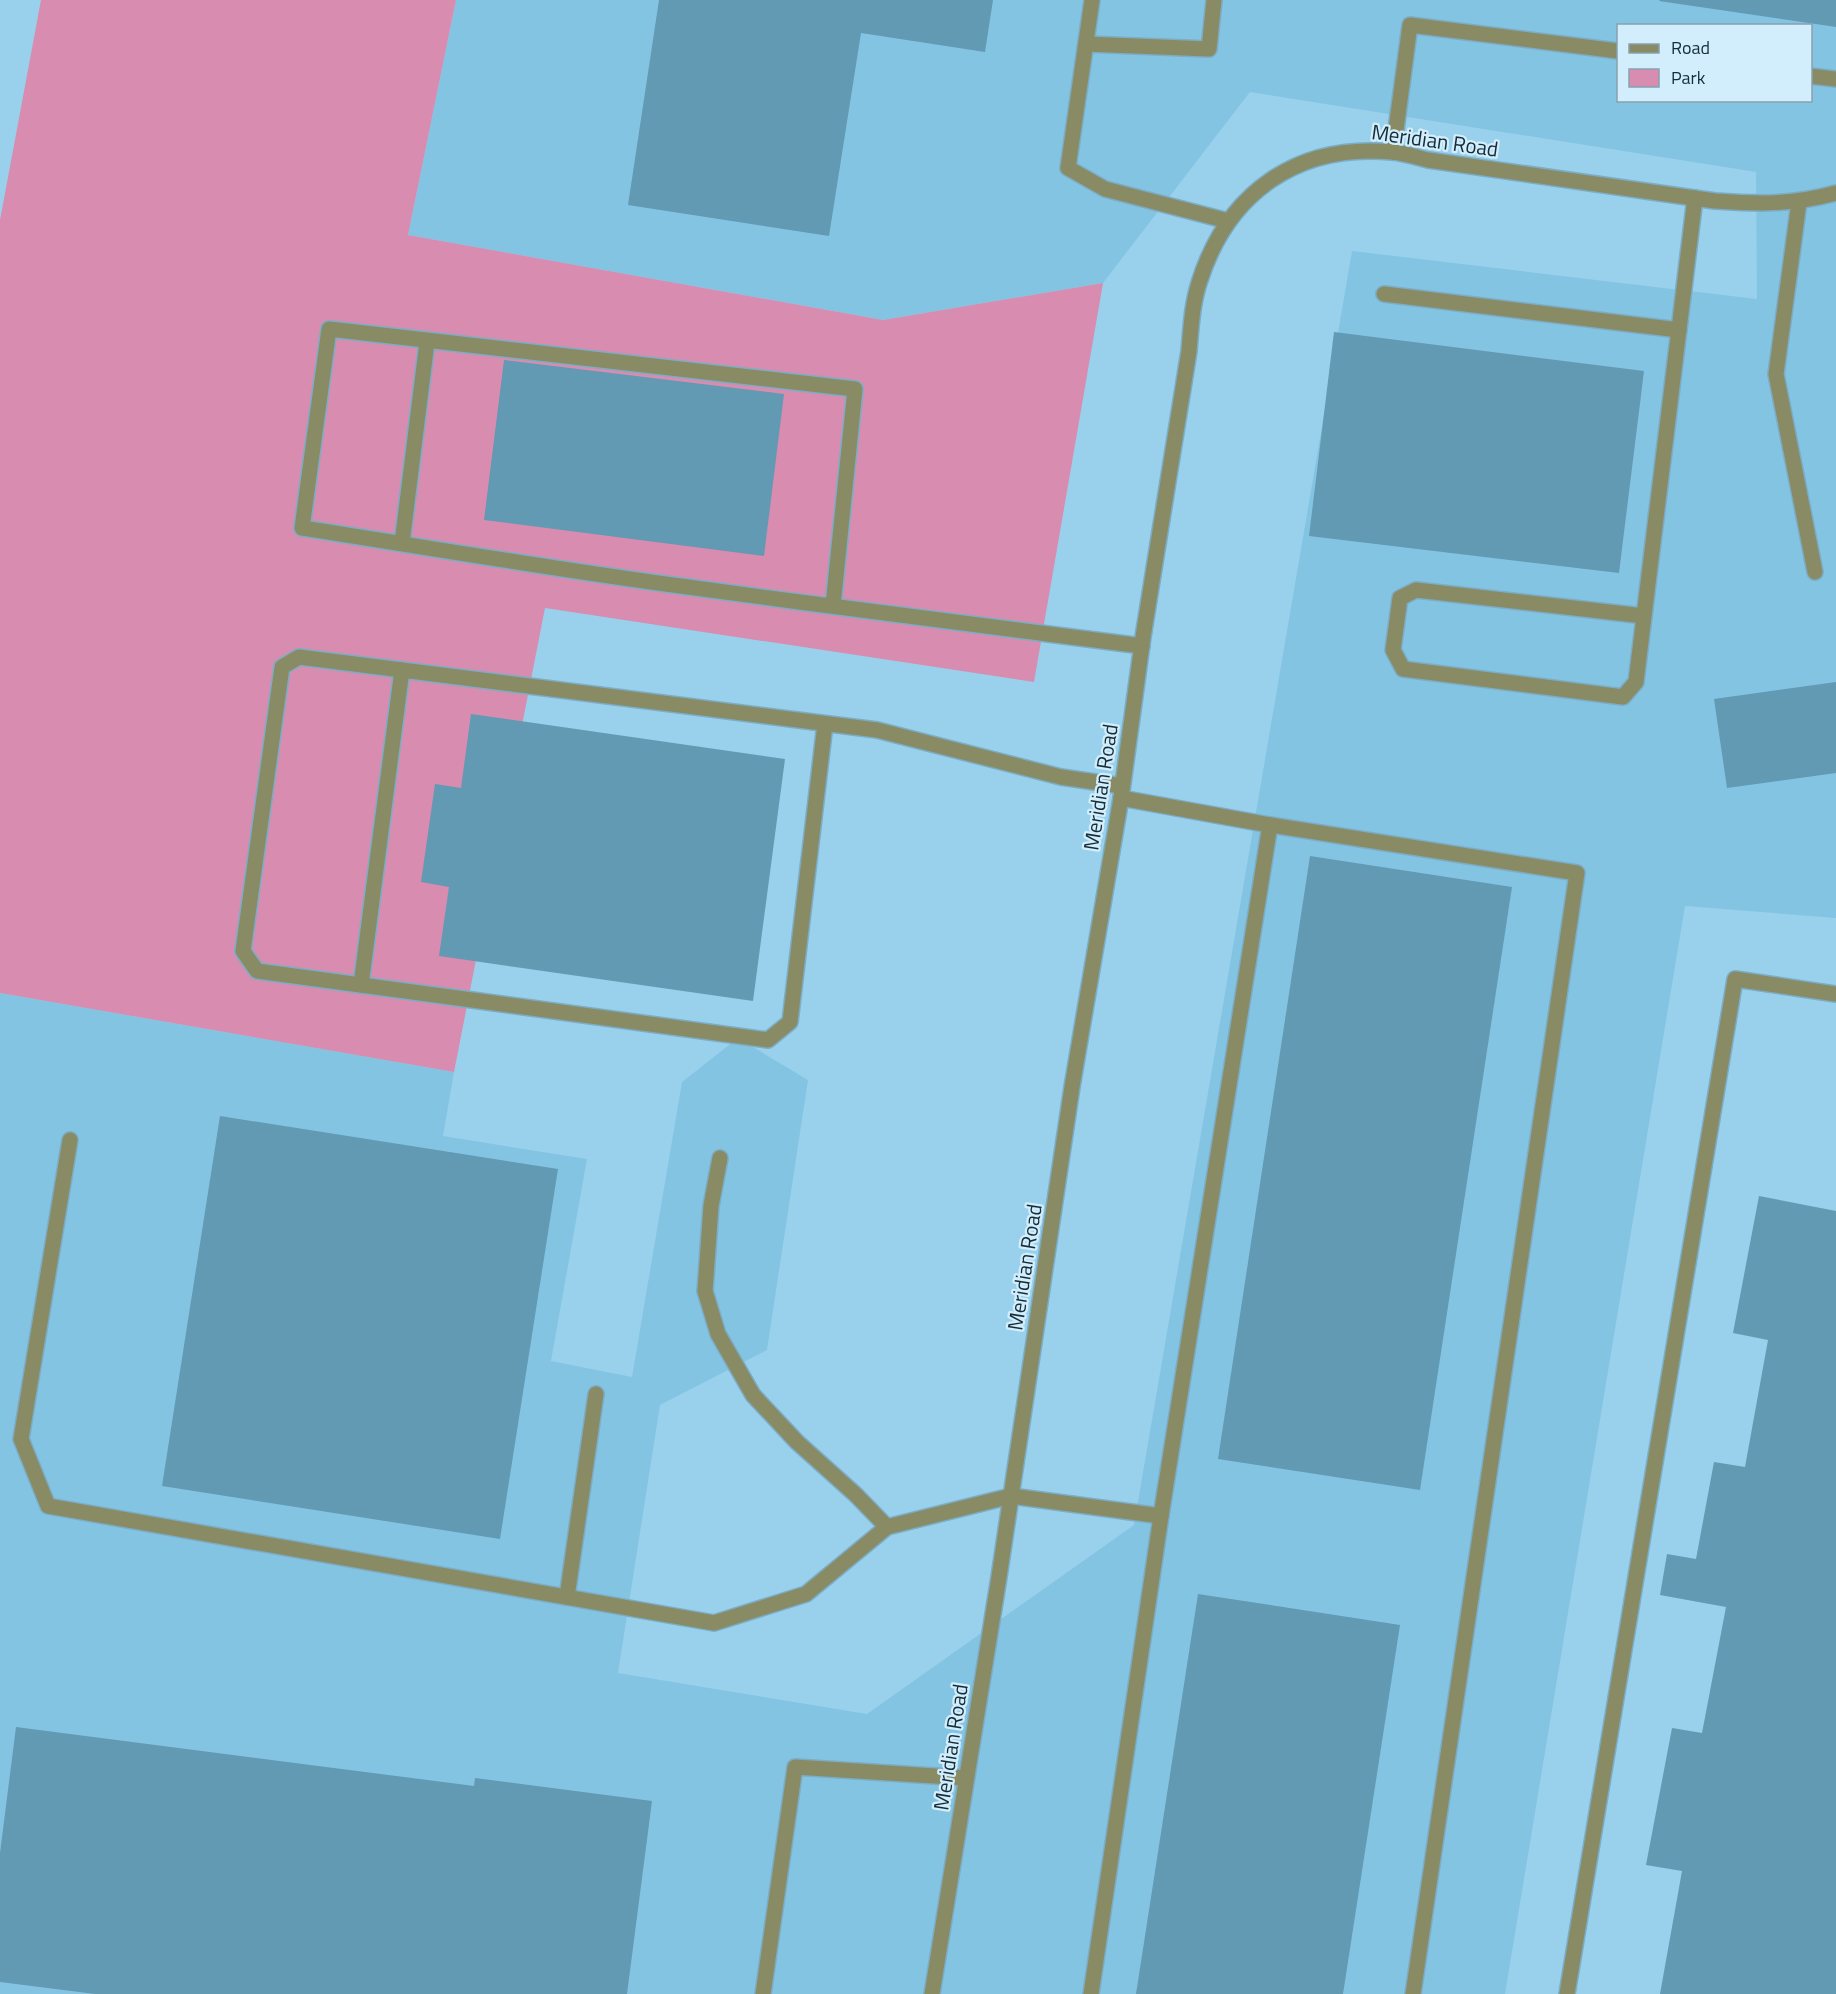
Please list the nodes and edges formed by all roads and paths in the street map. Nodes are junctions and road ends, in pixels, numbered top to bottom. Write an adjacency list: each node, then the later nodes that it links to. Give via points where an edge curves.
1 (1092, 0): 3 (street)
2 (1214, 0): 3 (street, via 1209,50)
3 (1086, 44): 11 (street, via 1068,168 1105,189)
4 (1617, 51): 7 (street, via 1410,25)
5 (1812, 76): 6 (street)
6 (1836, 79)
7 (1393, 152): 9 (street, Meridian Road); 11 (street, Meridian Road, via 1347,151 1308,161 1273,178 1242,203)
8 (1836, 193): 10 (street, Meridian Road)
9 (1695, 198): 10 (street, Meridian Road, via 1761,204); 13 (street)
10 (1798, 202): 16 (street, via 1776,374)
11 (1228, 221): 19 (street, Meridian Road, via 1209,254 1192,310 1189,351)
12 (1384, 294): 13 (street)
13 (1679, 330): 18 (street)
14 (426, 342): 15 (street); 15 (street, via 329,330 302,528); 17 (street, via 855,389)
15 (402, 543): 17 (street)
16 (1815, 572)
17 (833, 606): 19 (street)
18 (1644, 616): 18 (street, via 1416,590 1400,598 1393,650 1403,669 1623,697 1636,682)
19 (1142, 646): 22 (street, Meridian Road)
20 (402, 670): 21 (street); 24 (street); 24 (street, via 299,657 282,667 243,951 257,971)
21 (825, 724): 22 (street, via 877,730); 24 (street, via 790,1022 768,1040)
22 (1122, 792): 23 (street); 29 (street, Meridian Road, via 1072,1087)
23 (1270, 825): 30 (street); 37 (street, via 1577,873)
24 (361, 985)
25 (1836, 994): 38 (street, via 1735,980)
26 (70, 1140): 32 (street, via 21,1439 48,1506)
27 (720, 1158): 31 (street, via 711,1206 705,1291 718,1334 753,1395)
28 (596, 1394): 32 (street)
29 (1011, 1496): 30 (street); 31 (street); 33 (street, Meridian Road)
30 (1161, 1516): 36 (street)
31 (887, 1527): 32 (street, via 806,1594 714,1623)
32 (567, 1597)
33 (966, 1778): 34 (street, via 795,1767); 35 (street, Meridian Road)
34 (763, 1994)
35 (932, 1994)
36 (1091, 1994)
37 (1413, 1994)
38 (1567, 1994)

